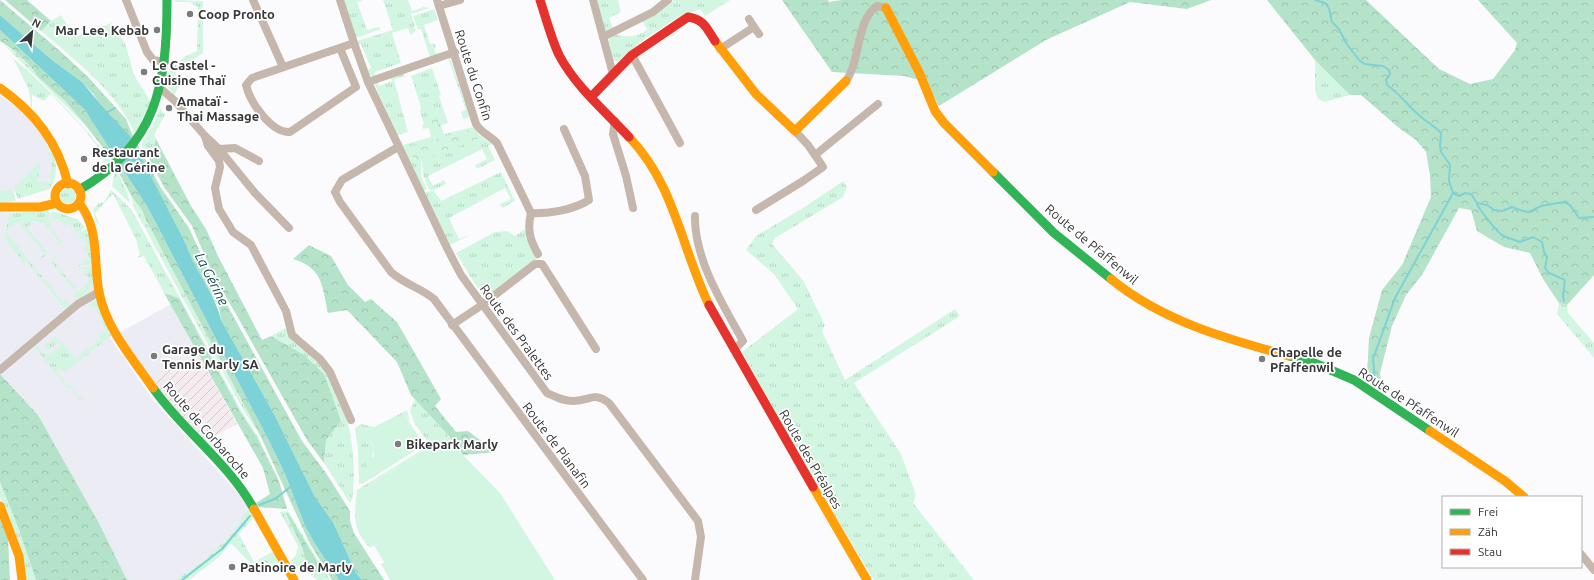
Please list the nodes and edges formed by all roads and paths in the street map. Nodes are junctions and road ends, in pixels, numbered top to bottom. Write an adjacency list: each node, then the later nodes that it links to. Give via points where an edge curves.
1 (126, 0): 18 (street, via 147,52 153,60)
2 (168, 0): 18 (street)
3 (253, 0): 19 (street)
4 (340, 0): 13 (street, Route des Pralettes)
5 (460, 0): 9 (street)
6 (540, 0): 25 (street, Route des Préalpes, via 563,62)
7 (593, 0): 12 (street)
8 (668, 0): 12 (street, via 653,12)
9 (438, 3): 16 (street, Route du Confin)
10 (886, 8): 21 (street, Route de Pfaffenwil, via 876,6 865,21 854,64); 53 (street, Route de Pfaffenwil, via 919,72 935,111 944,123 1054,233 1110,280 1173,318 1246,344 1312,362 1354,380 1505,481)
11 (759, 34): 15 (street, via 752,23)
12 (603, 37): 20 (street)
13 (354, 43): 14 (street); 22 (street, Route des Pralettes)
14 (340, 48): 19 (street); 19 (street, via 356,87 290,132 282,132 267,121 248,93 246,85 252,78)
15 (720, 49): 17 (street, via 703,22 688,17); 29 (street, via 766,106)
16 (455, 52): 22 (street); 42 (street, Route du Confin, via 476,124 483,134 497,143)
17 (632, 55): 20 (street); 31 (street)
18 (165, 62): 24 (street)
19 (282, 67)
20 (613, 74): 25 (street)
21 (846, 80): 29 (street, Route de Pfaffenwil)
22 (368, 82): 32 (street, Route des Pralettes)
23 (0, 88): 37 (street, via 44,126 54,143 60,160)
24 (160, 88): 30 (street, via 175,101); 36 (street, via 152,113 130,150 111,170)
25 (591, 97): 27 (street, Route des Préalpes)
26 (878, 104): 34 (street)
27 (615, 121): 40 (street, via 613,134); 50 (street, Route des Préalpes, via 637,145 666,191 695,273 713,313)
28 (564, 129): 42 (street, via 585,176 589,200 581,205 542,214)
29 (795, 131): 34 (street)
30 (205, 136): 33 (street); 52 (street, via 208,146 219,161 215,188 219,209 232,232 251,245 286,311 292,335 320,359 330,372)
31 (680, 143)
32 (398, 147): 47 (street, Route des Pralettes, via 461,275); 48 (street, Route de Planafin, via 342,180 335,192 391,272 398,279 426,292)
33 (219, 148): 35 (street, via 235,148); 44 (street, via 255,193)
34 (815, 155): 41 (street, via 823,167)
35 (259, 161)
36 (79, 190): 37 (street, via 73,184); 38 (street, via 81,197)
37 (60, 192): 38 (street, via 66,209); 39 (street, via 31,206)
38 (76, 206): 46 (street, Route de Corbaroche, via 87,213 92,227)
39 (0, 207)
40 (633, 208)
41 (756, 210)
42 (531, 213): 45 (street, via 528,225 530,240)
43 (695, 216): 50 (street, via 699,250 722,304 743,342)
44 (289, 228)
45 (538, 254)
46 (99, 292): 51 (street, via 78,304); 58 (street, Route de Corbaroche, via 114,332 125,350 166,406 223,465 270,533)
47 (482, 305): 48 (street); 49 (street, via 535,264 542,264); 60 (street, Route des Pralettes, via 547,393 561,400 575,401 592,396 602,397 609,404 698,521 701,537)
48 (452, 325): 59 (street, Route de Planafin)
49 (596, 348)
50 (734, 350): 61 (street, Route des Préalpes)
51 (0, 370)
52 (351, 420)
53 (1523, 496)
54 (0, 506): 57 (street, via 19,556)
55 (1582, 555): 56 (street)
56 (1594, 570)
57 (22, 580)
58 (294, 580)
59 (643, 580)
60 (695, 580)
61 (867, 580)

